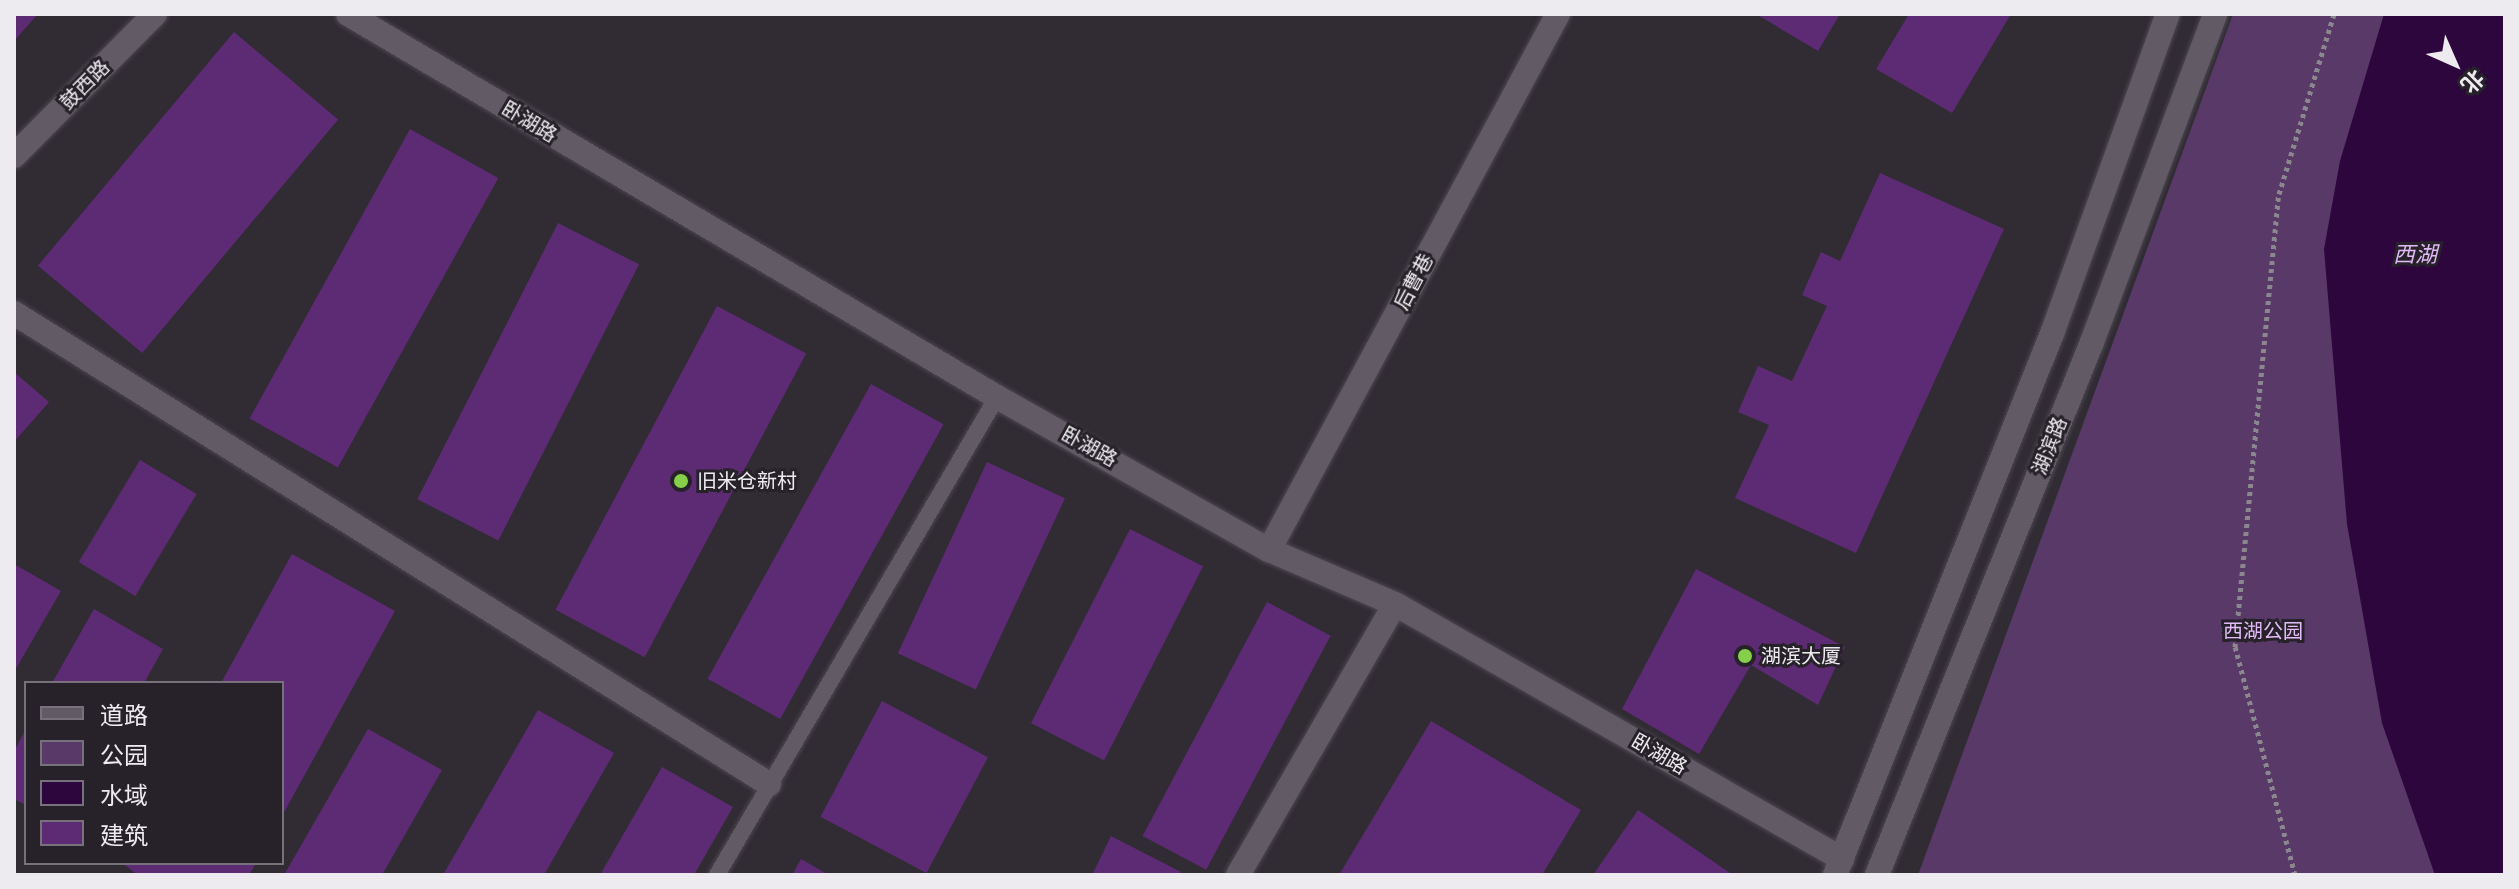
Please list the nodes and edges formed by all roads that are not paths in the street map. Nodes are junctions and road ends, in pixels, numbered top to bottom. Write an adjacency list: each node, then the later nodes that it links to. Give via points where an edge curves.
1 (155, 14): 6 (street, 鼓西路)
2 (348, 14): 8 (street, 卧湖路)
3 (1558, 14): 9 (street, 后曹巷)
4 (2168, 14): 12 (street, 湖滨路, via 2053,331)
5 (2215, 14): 15 (street, 湖滨路, via 2092,342)
6 (14, 156)
7 (14, 313): 11 (street)
8 (997, 397): 9 (street, 卧湖路); 11 (lane)
9 (1269, 550): 10 (street, 卧湖路)
10 (1395, 604): 12 (street, 卧湖路); 14 (street)
11 (769, 784): 13 (lane)
12 (1839, 867)
13 (717, 875)
14 (1238, 875)
15 (1877, 875)

